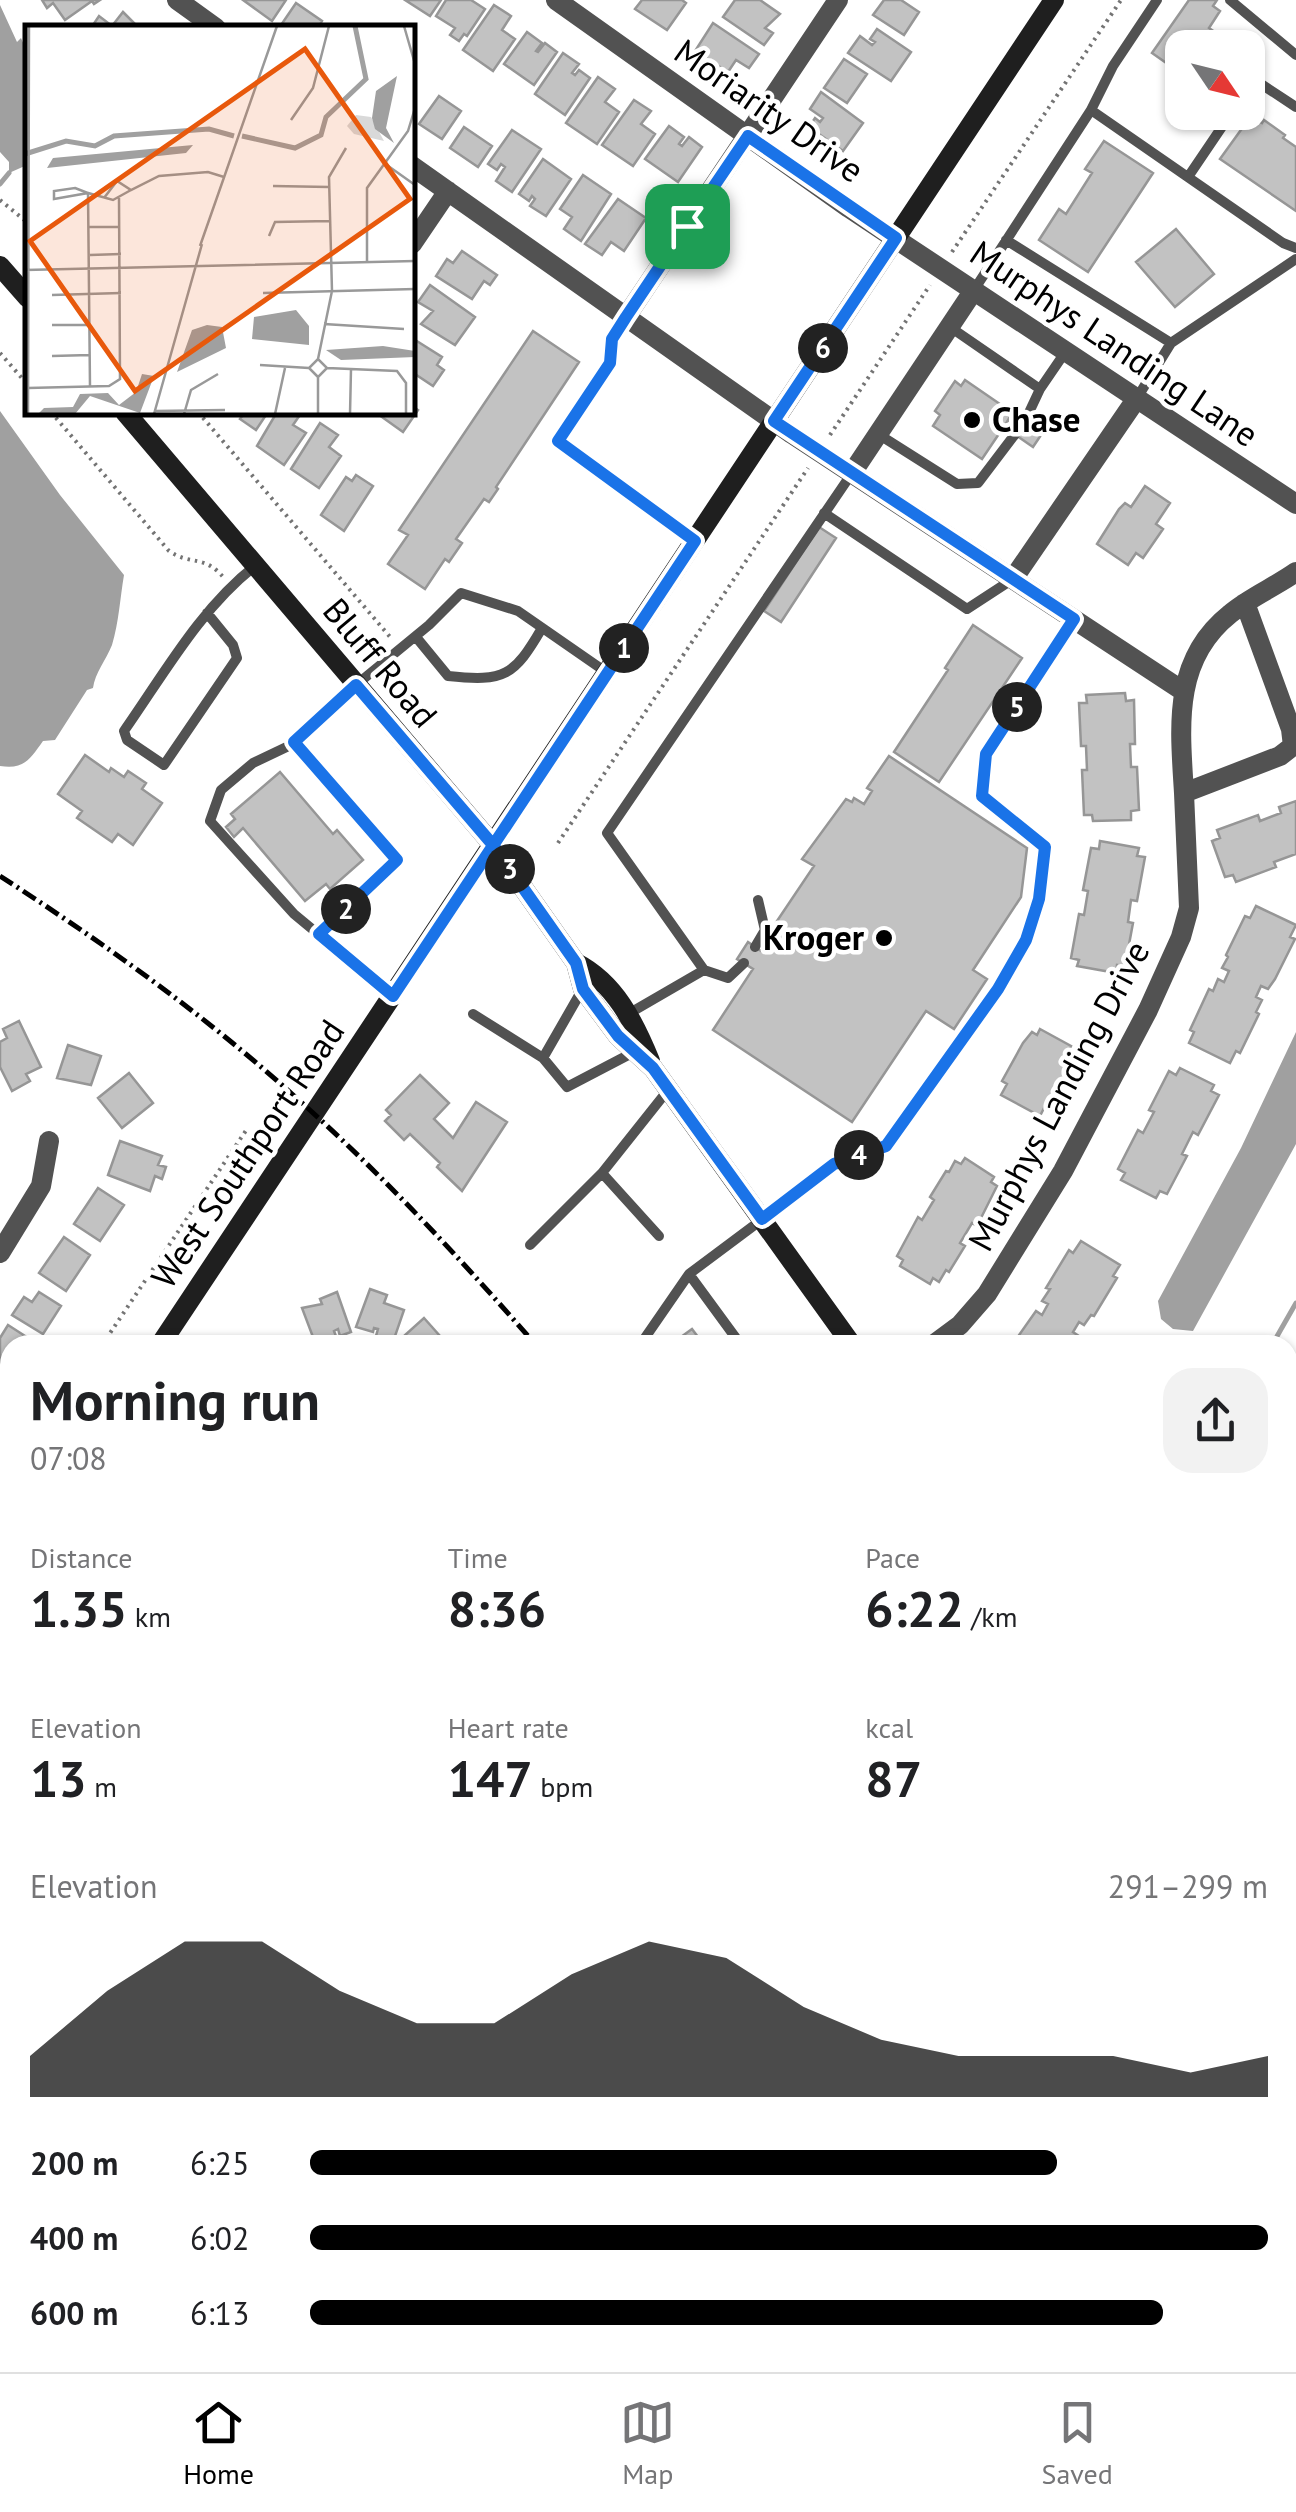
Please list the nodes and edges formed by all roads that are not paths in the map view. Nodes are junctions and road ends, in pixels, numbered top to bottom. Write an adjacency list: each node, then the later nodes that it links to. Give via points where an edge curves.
1 (177, 0): 7 (street)
2 (838, 0): 13 (street)
3 (1054, 0): 17 (main road, West Southport Road)
4 (1157, 0): 11 (lane)
5 (1230, 0): 8 (lane)
6 (567, 3): 13 (street, Moriarity Drive)
7 (212, 25)
8 (1296, 55)
9 (1265, 87): 10 (lane)
10 (1296, 107)
11 (1090, 110): 15 (lane); 19 (lane)
12 (1220, 130): 15 (lane)
13 (748, 136): 17 (street, Moriarity Drive); 25 (street)
14 (415, 168): 16 (street)
15 (1188, 177): 20 (lane)
16 (448, 191): 18 (street); 25 (street)
17 (896, 238): 23 (street, Murphys Landing Lane); 32 (main road, West Southport Road)
18 (415, 240)
19 (1006, 240): 23 (lane); 27 (lane)
20 (1296, 248)
21 (1296, 260): 27 (lane)
22 (0, 266): 24 (main road)
23 (974, 290): 26 (street); 28 (street, Murphys Landing Lane)
24 (25, 295)
25 (626, 317): 32 (street); 37 (lane, via 612,339 610,363 558,441)
26 (950, 326): 29 (lane); 33 (street)
27 (1171, 343): 30 (lane)
28 (1066, 350): 29 (lane); 30 (street, Murphys Landing Lane)
29 (1040, 388): 33 (lane, via 978,483 957,484)
30 (1137, 398): 35 (street, Murphys Landing Lane); 40 (street)
31 (128, 415): 38 (main road, Bluff Road)
32 (774, 421): 34 (street); 37 (main road, West Southport Road)
33 (878, 434): 34 (street)
34 (852, 473): 36 (lane); 40 (street)
35 (1296, 504)
36 (824, 513): 40 (lane, via 967,609); 57 (lane, via 607,833)
37 (695, 541): 46 (main road, West Southport Road)
38 (255, 566): 42 (lane); 47 (main road, Bluff Road)
39 (1296, 572): 41 (street, Murphys Landing Drive)
40 (1013, 579): 43 (street)
41 (1245, 603): 48 (street, Murphys Landing Drive, via 1206,638); 50 (street, via 1294,742 1280,756)
42 (207, 614): 42 (lane, via 124,731 164,765 236,658)
43 (1074, 619): 48 (street); 68 (lane, via 986,754 982,796 1045,847 1026,940 886,1146 834,1164)
44 (542, 628): 45 (lane, via 518,611 460,592); 45 (lane, via 522,662 505,674 474,679 448,676); 46 (lane)
45 (416, 636): 47 (lane)
46 (607, 673): 51 (main road, West Southport Road)
47 (356, 685): 49 (lane); 51 (main road, Bluff Road)
48 (1182, 690): 50 (street, Murphys Landing Drive)
49 (294, 742): 53 (lane, via 397,860); 53 (lane, via 253,763 222,790 210,820)
50 (1184, 793): 77 (street, Murphys Landing Drive, via 1190,908 1181,936 1063,1172 987,1294)
51 (493, 845): 55 (main road, Bluff Road); 59 (main road, West Southport Road)
52 (758, 900): 54 (lane, via 765,930)
53 (319, 934): 59 (lane)
54 (754, 947)
55 (576, 963): 58 (main road, Bluff Road); 61 (main road, Bluff Road, via 597,974)
56 (744, 964): 57 (lane, via 728,978)
57 (704, 970): 61 (lane)
58 (583, 989): 62 (main road, Bluff Road); 63 (lane)
59 (393, 996): 73 (main road, West Southport Road)
60 (473, 1014): 63 (lane)
61 (628, 1014): 64 (main road, Bluff Road)
62 (635, 1051): 63 (lane, via 567,1088); 64 (main road, Bluff Road)
63 (543, 1058)
64 (653, 1068): 65 (main road, Bluff Road)
65 (669, 1090): 67 (lane); 68 (main road, Bluff Road)
66 (49, 1141): 71 (street, via 40,1186)
67 (602, 1173): 69 (lane); 70 (lane)
68 (762, 1219): 72 (lane); 76 (main road, Bluff Road)
69 (659, 1236)
70 (530, 1245)
71 (0, 1253)
72 (689, 1274): 74 (lane); 75 (lane)
73 (167, 1335)
74 (647, 1335)
75 (733, 1335)
76 (845, 1335)
77 (946, 1335)

